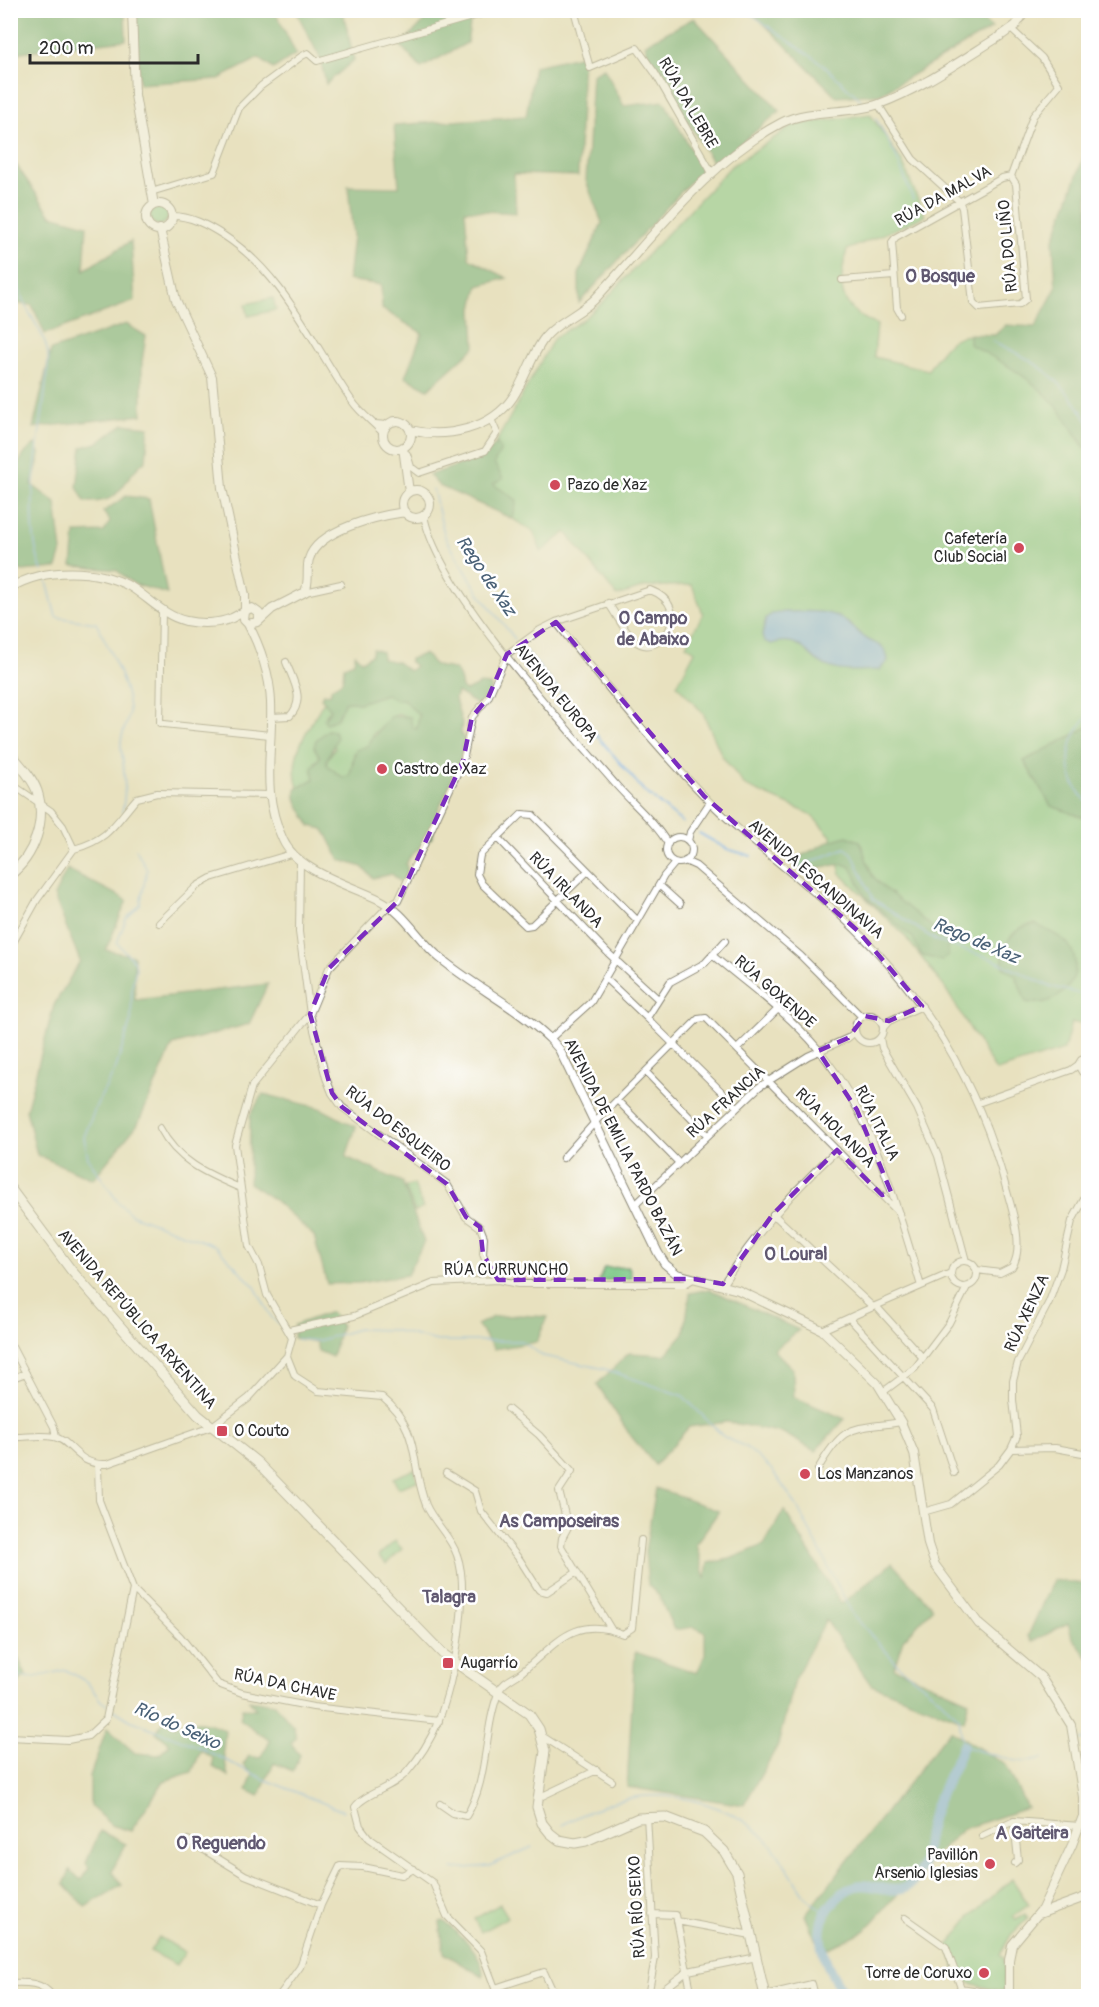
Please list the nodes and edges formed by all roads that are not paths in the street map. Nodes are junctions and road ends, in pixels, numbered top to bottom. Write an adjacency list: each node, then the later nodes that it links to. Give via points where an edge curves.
1 (132, 10): 9 (street, via 136,104)
2 (496, 10): 9 (street, via 317,61 309,53 302,56 239,108 214,173)
3 (574, 10): 7 (street, RÚA DA LEBRE, via 590,68 637,48)
4 (1026, 10): 5 (street)
5 (1011, 29): 6 (street); 8 (street, RÚA DA MALVA, via 1042,58 1059,86 1033,116)
6 (878, 104): 7 (street, via 788,120); 10 (street, via 913,159)
7 (712, 173): 17 (street, via 594,300 550,331 514,396)
8 (1011, 176): 10 (street, RÚA DA MALVA); 10 (street, RÚA DO LIÑO, via 1016,184 1028,294 1020,304 979,308 973,302)
9 (151, 192): 11 (street)
10 (959, 201): 14 (street, RÚA DA MALVA, via 896,237 892,242)
11 (154, 205): 12 (street, via 166,206); 13 (street, via 147,214 148,221)
12 (172, 216): 13 (street, via 170,224); 18 (street, via 190,218 217,232 263,268 292,304 352,401 374,424)
13 (160, 229): 29 (street, via 176,300 212,377 222,488)
14 (894, 276): 15 (street); 16 (street, RÚA DA MALVA)
15 (842, 280)
16 (901, 315)
17 (490, 419): 19 (street, via 467,429 423,433); 19 (street, via 497,433 485,451 426,472 412,469)
18 (385, 429): 19 (street, via 388,445); 19 (street, via 399,421)
19 (405, 444): 20 (street)
20 (413, 491): 21 (street, via 404,496); 22 (street, via 425,493 430,502)
21 (403, 509): 22 (street); 25 (street, via 350,525 321,543 309,559)
22 (421, 517): 35 (street, AVENIDA EUROPA, via 463,596)
23 (341, 584): 25 (street)
24 (10, 588): 28 (street, via 50,576 90,573 131,588)
25 (305, 592): 27 (street)
26 (608, 603): 26 (street, via 650,590 668,600 673,613 671,623 663,639 645,645 636,641); 32 (street)
27 (272, 609): 29 (street); 31 (street)
28 (162, 610): 30 (street, via 185,621); 38 (street, via 162,724)
29 (250, 610): 30 (street); 31 (street, AVENIDA DE EMILIA PARDO BAZÁN, via 259,613); 33 (street)
30 (228, 620): 33 (street)
31 (258, 621): 33 (street); 34 (street, AVENIDA DE EMILIA PARDO BAZÁN)
32 (556, 622): 35 (street); 43 (street, AVENIDA ESCANDINAVIA)
33 (246, 623): 34 (street, AVENIDA DE EMILIA PARDO BAZÁN)
34 (256, 638): 37 (street, AVENIDA DE EMILIA PARDO BAZÁN, via 269,684)
35 (507, 654): 46 (street, AVENIDA EUROPA, via 594,759); 57 (street, via 488,698 472,717 463,761 398,901)
36 (286, 662): 37 (street, via 298,704 290,716)
37 (271, 717): 38 (street, AVENIDA DE EMILIA PARDO BAZÁN)
38 (270, 735): 41 (street, AVENIDA DE EMILIA PARDO BAZÁN)
39 (10, 753): 42 (main road, via 32,782)
40 (10, 783): 42 (street)
41 (269, 795): 47 (street, via 157,793 137,798 116,828 100,840); 48 (street, AVENIDA DE EMILIA PARDO BAZÁN, via 280,834)
42 (39, 801): 47 (street, via 63,825); 53 (main road, via 34,845)
43 (710, 802): 45 (street); 66 (street, AVENIDA ESCANDINAVIA, via 858,931)
44 (498, 838): 52 (street, via 522,814 533,815); 55 (street, RÚA IRLANDA); 55 (street, via 480,855 477,874 482,884 526,926)
45 (685, 840): 46 (street); 49 (street, via 692,848)
46 (670, 842): 50 (street, via 666,851)
47 (74, 849): 61 (street, via 37,900)
48 (291, 854): 51 (street, AVENIDA DE EMILIA PARDO BAZÁN); 59 (street, via 211,878 197,886)
49 (688, 859): 50 (street); 70 (street, via 801,956)
50 (673, 861): 54 (street)
51 (300, 862): 57 (street, AVENIDA DE EMILIA PARDO BAZÁN); 68 (street, RÚA DO ESQUEIRO, via 299,932)
52 (588, 871): 55 (street); 58 (street)
53 (10, 875)
54 (659, 885): 56 (street); 58 (street)
55 (557, 901): 63 (street, RÚA IRLANDA)
56 (680, 904)
57 (389, 905): 68 (street, via 329,968); 73 (street, AVENIDA DE EMILIA PARDO BAZÁN, via 412,925 438,957)
58 (637, 920): 63 (street)
59 (159, 923)
60 (725, 941): 62 (street, RÚA GOXENDE)
61 (10, 948)
62 (712, 956): 65 (street, RÚA GOXENDE, via 670,982); 67 (street, RÚA GOXENDE)
63 (616, 960): 64 (street); 65 (street)
64 (605, 978): 69 (street); 73 (street, via 591,1002)
65 (658, 999): 69 (street, RÚA GOXENDE)
66 (922, 1006): 71 (street); 84 (street, AVENIDA ESCANDINAVIA)
67 (778, 1009): 76 (street); 77 (street, RÚA GOXENDE)
68 (310, 1014): 93 (street, via 246,1098 235,1145); 104 (street, RÚA DO ESQUEIRO, via 332,1093 350,1113 447,1184 466,1217 480,1227 483,1254)
69 (647, 1018): 75 (street)
70 (860, 1019): 71 (street, via 870,1015); 72 (street)
71 (881, 1025): 74 (street)
72 (857, 1035): 74 (street, via 866,1043); 77 (street, RÚA FRANCIA)
73 (550, 1039): 86 (street, AVENIDA DE EMILIA PARDO BAZÁN)
74 (876, 1040): 100 (street, via 917,1108 938,1156)
75 (674, 1043): 76 (street, RÚA HOLANDA, via 698,1019 706,1018); 80 (street); 85 (street)
76 (737, 1049): 82 (street, RÚA HOLANDA)
77 (819, 1051): 82 (street, RÚA FRANCIA); 94 (street, RÚA ITALIA, via 857,1110)
78 (1089, 1057): 79 (street, via 1081,1059)
79 (1079, 1068): 81 (street); 84 (street)
80 (646, 1072): 83 (street); 88 (street)
81 (1088, 1074)
82 (768, 1080): 85 (street, RÚA FRANCIA); 89 (street, RÚA HOLANDA)
83 (617, 1100): 86 (street); 91 (street)
84 (978, 1103): 101 (street, AVENIDA ESCANDINAVIA, via 1003,1178 1017,1242 1012,1267 1004,1272)
85 (736, 1107): 88 (street, RÚA FRANCIA)
86 (596, 1121): 90 (street); 97 (street, AVENIDA DE EMILIA PARDO BAZÁN)
87 (160, 1128): 93 (street, via 169,1146 183,1160)
88 (707, 1135): 91 (street, RÚA FRANCIA)
89 (837, 1150): 96 (street, RÚA HOLANDA); 99 (street)
90 (563, 1158)
91 (679, 1163): 97 (street, RÚA FRANCIA)
92 (10, 1188): 125 (main road, AVENIDA REPÚBLICA ARXENTINA, via 71,1270)
93 (240, 1188): 114 (street, via 249,1246 267,1295)
94 (892, 1190): 96 (street); 98 (street, RÚA ITALIA)
95 (1089, 1191): 128 (street, RÚA XENZA, via 1072,1221 1049,1302 1018,1362 1012,1400 1017,1436)
96 (882, 1195): 98 (street, RÚA HOLANDA)
97 (635, 1205): 103 (street, AVENIDA DE EMILIA PARDO BAZÁN, via 664,1264 676,1274)
98 (899, 1213): 106 (street, RÚA HOLANDA)
99 (773, 1214): 105 (street); 111 (street)
100 (963, 1261): 101 (street); 102 (street)
101 (977, 1273): 108 (street)
102 (952, 1276): 106 (street); 107 (street)
103 (693, 1279): 104 (street, RÚA CURRUNCHO, via 685,1284); 105 (street, AVENIDA DE EMILIA PARDO BAZÁN)
104 (498, 1281): 114 (street, RÚA CURRUNCHO, via 434,1283 354,1316)
105 (723, 1284): 115 (street, AVENIDA DE EMILIA PARDO BAZÁN)
106 (921, 1286): 110 (street)
107 (959, 1286): 108 (street); 109 (street)
108 (967, 1287): 109 (street)
109 (961, 1296): 118 (street, via 949,1323)
110 (885, 1302): 111 (street); 112 (street)
111 (874, 1306): 112 (street); 113 (street)
112 (886, 1317): 118 (street)
113 (849, 1318): 115 (street); 120 (street)
114 (289, 1330): 117 (street, via 292,1338)
115 (822, 1330): 122 (street, AVENIDA DE EMILIA PARDO BAZÁN)
116 (10, 1343): 119 (street)
117 (287, 1356): 125 (street, via 249,1398); 139 (street, via 296,1376 318,1391 382,1397 410,1435 427,1505 458,1556 463,1608)
118 (923, 1358): 120 (street)
119 (26, 1373): 121 (street); 127 (street)
120 (906, 1376): 122 (street); 133 (street, via 933,1409)
121 (10, 1379)
122 (883, 1392): 124 (street, AVENIDA DE EMILIA PARDO BAZÁN)
123 (508, 1409): 136 (street, via 572,1471 559,1491 568,1527 561,1546)
124 (901, 1422): 131 (street, via 840,1435); 134 (street, AVENIDA DE EMILIA PARDO BAZÁN, via 914,1453)
125 (212, 1427): 130 (street); 139 (main road, AVENIDA REPÚBLICA ARXENTINA, via 257,1462)
126 (10, 1437): 127 (street)
127 (56, 1437): 130 (street, via 83,1460)
128 (1011, 1449): 129 (street, via 1054,1448); 134 (street, via 999,1465 951,1504)
129 (1089, 1454)
130 (99, 1464): 137 (street, via 99,1500)
131 (818, 1469)
132 (446, 1473): 136 (street, via 475,1491 481,1511 539,1590 547,1592)
133 (954, 1473)
134 (923, 1512): 150 (street, AVENIDA DE EMILIA PARDO BAZÁN, via 930,1554 940,1574 984,1630 1041,1677 1064,1711 1073,1735 1083,1797)
135 (641, 1540): 138 (street, via 632,1628 623,1634)
136 (578, 1572): 138 (street)
137 (133, 1589): 141 (street, RÚA DA CHAVE, via 180,1636 218,1684 242,1693 313,1707); 143 (street, via 106,1719 88,1736 68,1740)
138 (611, 1629): 140 (street, via 580,1628 502,1685)
139 (453, 1663): 140 (main road, AVENIDA REPÚBLICA ARXENTINA); 141 (street)
140 (498, 1693): 142 (main road, AVENIDA REPÚBLICA ARXENTINA, via 529,1714); 147 (street, via 475,1803 466,1816)
141 (439, 1720): 154 (street, via 405,1774 355,1807 360,1826 369,1838)
142 (542, 1736): 144 (street); 146 (main road, AVENIDA REPÚBLICA ARXENTINA, via 545,1763)
143 (10, 1737)
144 (597, 1770): 145 (street); 146 (street)
145 (612, 1781)
146 (537, 1798): 148 (main road, AVENIDA REPÚBLICA ARXENTINA, via 539,1816 546,1829 568,1842 586,1841)
147 (440, 1804)
148 (647, 1816): 157 (street, RÚA RÍO SEIXO); 161 (main road, via 665,1817 704,1832 724,1851 737,1873)
149 (1014, 1821): 150 (street); 151 (street); 153 (street, via 1018,1860)
150 (1080, 1826): 158 (street, AVENIDA DE EMILIA PARDO BAZÁN)
151 (982, 1836)
152 (188, 1840): 156 (street, via 245,1875)
153 (1015, 1863)
154 (414, 1869): 156 (street, via 402,1875 340,1866); 165 (street, via 433,1883 447,1916 481,1951)
155 (1089, 1896): 158 (street)
156 (321, 1905): 168 (street, via 300,1967)
157 (652, 1914): 160 (street, via 674,1914); 171 (street, RÚA RÍO SEIXO, via 655,1958)
158 (1039, 1914): 177 (street, AVENIDA DE EMILIA PARDO BAZÁN, via 1012,1945)
159 (905, 1918): 166 (street, via 946,1947)
160 (678, 1921): 161 (street); 163 (street)
161 (751, 1935): 162 (main road)
162 (757, 1957): 163 (street); 174 (main road)
163 (688, 1971): 172 (street); 173 (street)
164 (10, 1983): 167 (street, via 34,1983)
165 (495, 1988): 169 (street); 170 (street, via 544,1972)
166 (961, 1988): 176 (street); 177 (street)
167 (52, 1996)
168 (279, 1996)
169 (498, 1996)
170 (555, 1996)
171 (648, 1996)
172 (655, 1996)
173 (692, 1996)
174 (765, 1996): 175 (street, via 812,1984)
175 (815, 1996)
176 (953, 1996)
177 (1009, 1996)

